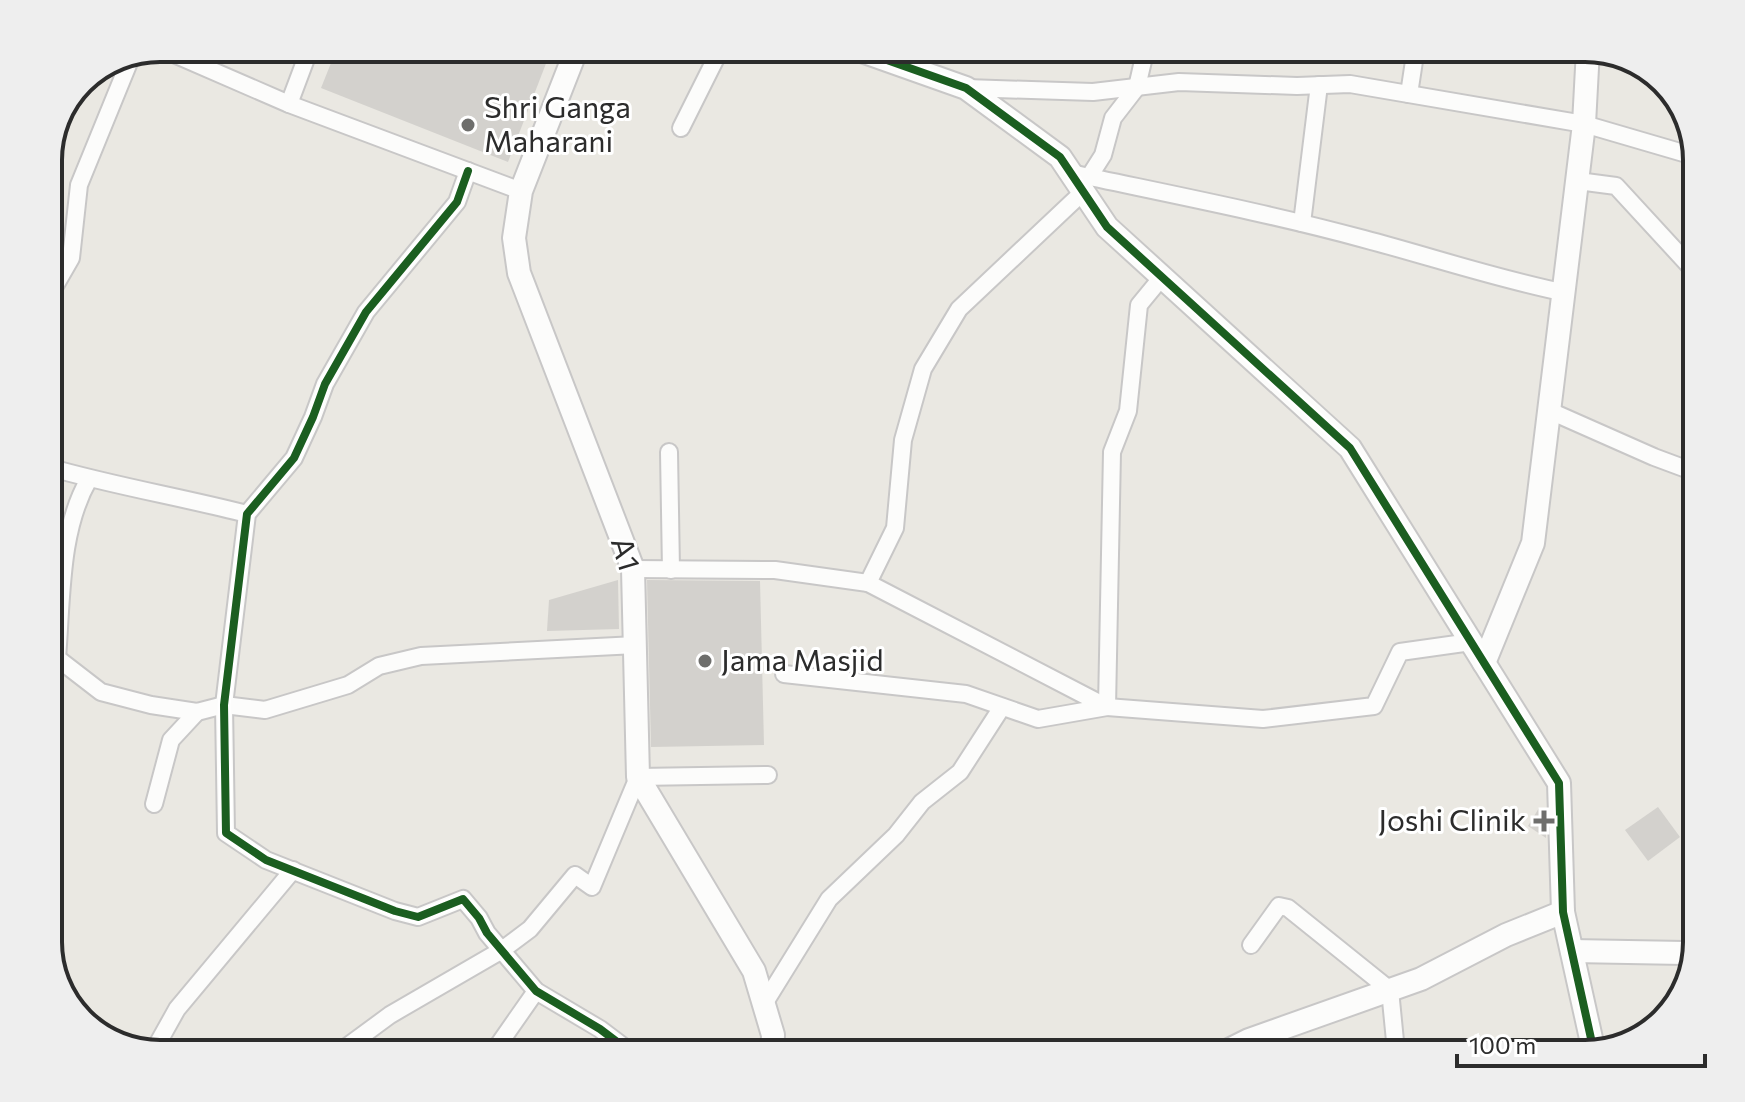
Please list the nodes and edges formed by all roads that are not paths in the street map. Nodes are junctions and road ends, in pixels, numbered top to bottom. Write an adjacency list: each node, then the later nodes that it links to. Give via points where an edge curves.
1 (192, 62): 14 (street)
2 (305, 62): 14 (street)
3 (572, 62): 21 (street, A1)
4 (714, 62): 16 (street)
5 (893, 62): 12 (street)
6 (1143, 62): 11 (street)
7 (1414, 62): 13 (street)
8 (1587, 62): 15 (street)
9 (127, 68): 24 (street, via 79,185 71,258)
10 (1319, 85): 11 (street, via 1179,82); 13 (street, via 1350,84); 22 (street)
11 (1137, 87): 12 (street, via 1093,92); 19 (street, via 1113,118 1103,155)
12 (966, 88): 19 (street, via 1060,157)
13 (1409, 94): 15 (street)
14 (289, 104): 18 (street)
15 (1584, 124): 17 (street); 20 (street)
16 (681, 128)
17 (1683, 153)
18 (468, 171): 21 (street); 32 (street, via 457,202 366,312 325,384 294,458)
19 (1081, 181): 22 (street); 25 (street, via 1107,227); 36 (street, via 959,309 923,369 903,440 895,528)
20 (1578, 181): 23 (street, via 1616,186); 26 (street)
21 (521, 191): 33 (street, A1, via 514,238 519,273)
22 (1302, 223): 26 (street)
23 (1683, 259)
24 (62, 274)
25 (1162, 277): 37 (street, via 1350,448); 44 (street, via 1139,305 1128,411 1112,452)
26 (1566, 293): 27 (street)
27 (1550, 411): 29 (street); 39 (street, via 1533,543)
28 (669, 452): 34 (street)
29 (1683, 468)
30 (62, 471): 31 (street)
31 (89, 479): 32 (street); 35 (street)
32 (247, 514): 42 (street)
33 (633, 569): 34 (street); 38 (street, A1)
34 (671, 570): 36 (street, via 775,570)
35 (62, 582)
36 (868, 583): 44 (street)
37 (1471, 642): 39 (street); 44 (street, via 1400,652 1374,706 1263,719)
38 (636, 645): 42 (street, via 421,656 379,666 348,685 265,710); 47 (street, A1)
39 (1484, 663): 50 (street, via 1559,783)
40 (62, 665): 45 (street, via 101,692)
41 (784, 674): 43 (street, via 966,694)
42 (224, 705): 45 (street); 49 (street, via 226,833 266,860)
43 (1002, 707): 44 (street, via 1038,719); 57 (street, via 960,772 922,802 896,835 829,899)
44 (1107, 707)
45 (197, 712): 48 (street, via 171,740)
46 (768, 775): 47 (street)
47 (638, 777): 52 (street, via 592,887 575,875 530,929); 57 (street, via 754,971)
48 (154, 804)
49 (293, 870): 52 (street, via 418,917 463,899); 58 (street, via 177,1009)
50 (1563, 912): 53 (street); 55 (street)
51 (1251, 945): 55 (street, via 1279,906 1288,908)
52 (502, 950): 56 (street); 59 (street)
53 (1572, 951): 54 (street); 65 (street)
54 (1682, 953)
55 (1390, 990): 63 (street); 64 (street)
56 (536, 991): 60 (street); 61 (street)
57 (764, 1004): 62 (street)
58 (160, 1040)
59 (356, 1040)
60 (502, 1040)
61 (615, 1040)
62 (773, 1040)
63 (1249, 1040)
64 (1395, 1040)
65 (1591, 1040)

